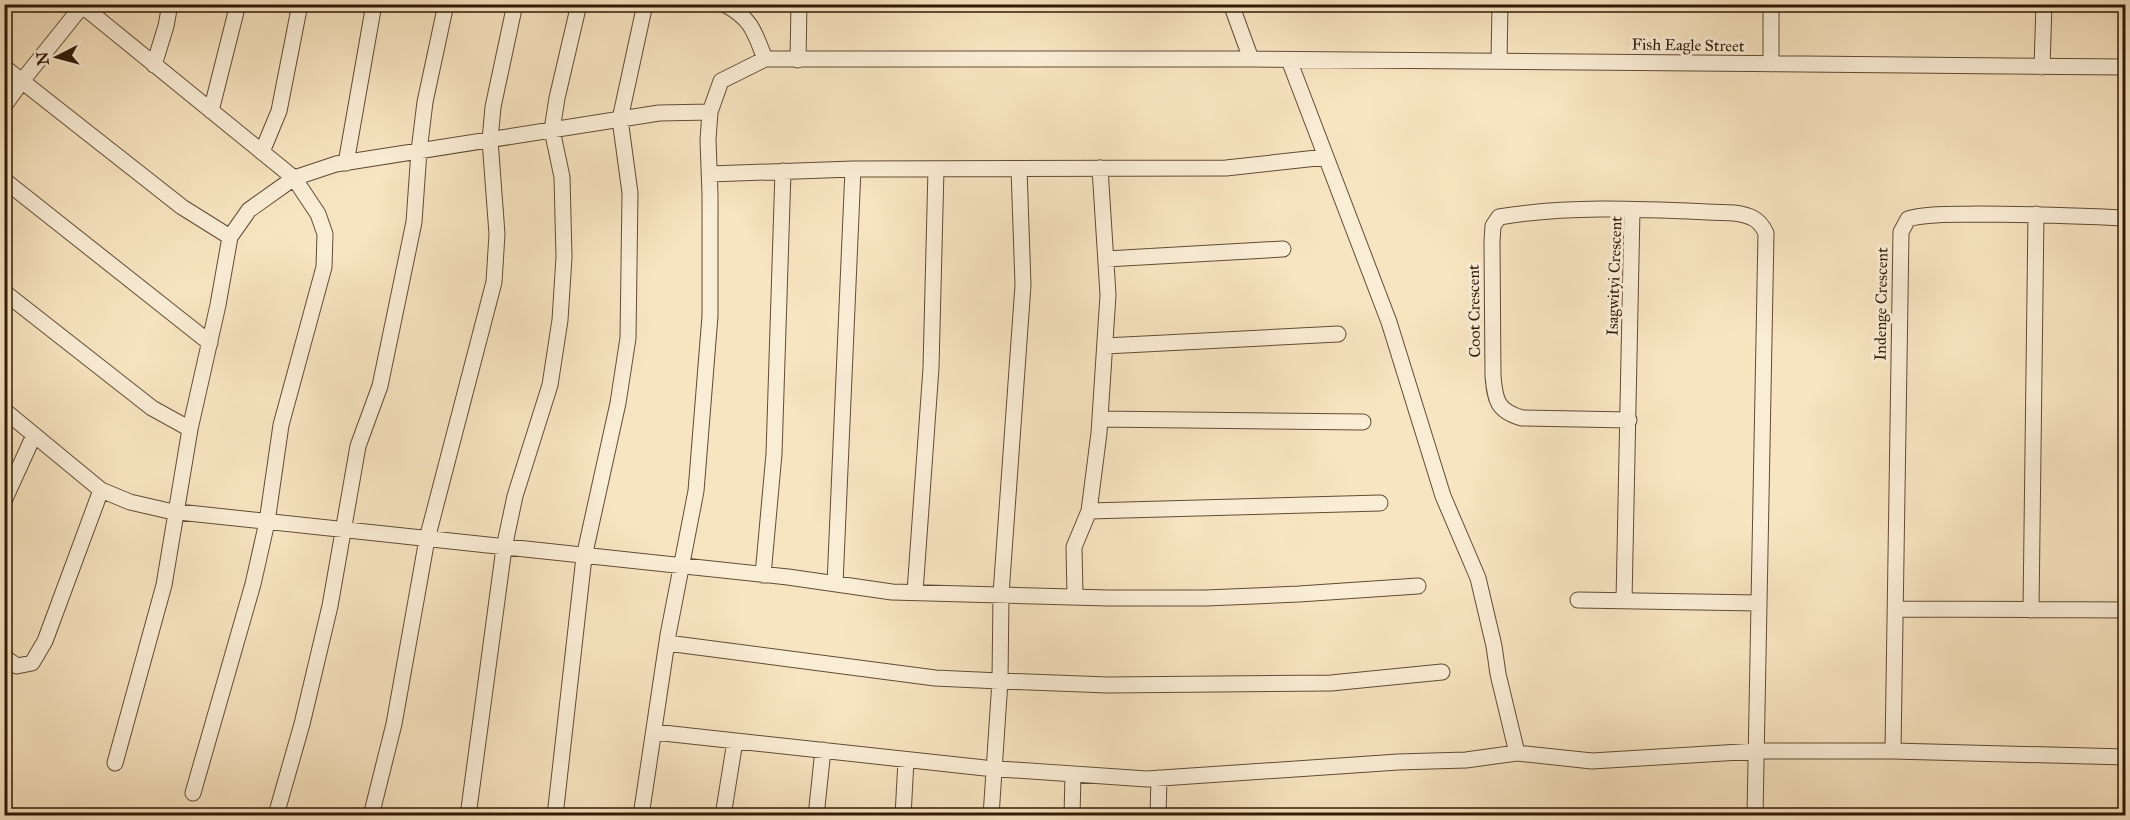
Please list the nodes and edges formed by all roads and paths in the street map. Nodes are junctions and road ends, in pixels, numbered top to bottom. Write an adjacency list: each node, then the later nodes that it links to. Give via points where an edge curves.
1 (170, 4): 22 (street)
2 (238, 4): 28 (street)
3 (300, 4): 33 (street, via 279,111)
4 (374, 4): 36 (street)
5 (446, 4): 34 (street, via 425,102)
6 (515, 4): 32 (street, via 493,107)
7 (579, 4): 31 (street)
8 (645, 4): 30 (street)
9 (724, 4): 16 (street, via 743,15 753,28)
10 (799, 4): 18 (street)
11 (1230, 4): 17 (street)
12 (1500, 4): 20 (street)
13 (1771, 4): 21 (street)
14 (2044, 4): 24 (street)
15 (81, 5): 22 (street); 26 (street)
16 (765, 59): 18 (street, Fish Eagle Street); 29 (street, via 721,81)
17 (1251, 59): 18 (street, Fish Eagle Street); 19 (street, Fish Eagle Street)
18 (798, 60)
19 (1288, 60): 20 (street, Fish Eagle Street); 35 (street)
20 (1499, 61): 21 (street, Fish Eagle Street)
21 (1771, 64): 24 (street, Fish Eagle Street)
22 (154, 65): 28 (street)
23 (4, 67): 26 (street)
24 (2042, 67): 25 (street, Fish Eagle Street)
25 (2126, 67)
26 (22, 81): 27 (street); 48 (street, via 182,207)
27 (4, 106)
28 (212, 111): 33 (street)
29 (710, 112): 30 (street); 42 (street)
30 (620, 119): 31 (street); 70 (street, via 630,193 628,338 618,403)
31 (552, 130): 32 (street); 69 (street, via 562,177 564,257 560,320 550,385 515,496)
32 (490, 140): 34 (street); 68 (street, via 496,234 494,282)
33 (262, 152): 43 (street)
34 (419, 152): 36 (street); 67 (street, via 414,222 380,386 358,446)
35 (1326, 157): 37 (street, via 1226,168); 93 (street, via 1389,322 1443,496 1478,578)
36 (346, 163): 43 (street)
37 (1100, 168): 40 (street); 50 (street)
38 (853, 169): 39 (street); 41 (street); 73 (street)
39 (936, 169): 40 (street); 75 (street, via 931,368)
40 (1019, 169): 76 (street, via 1023,285)
41 (783, 171): 42 (street); 72 (street, via 774,454)
42 (710, 174): 71 (street, via 710,316 705,397 696,491)
43 (294, 178): 48 (street, via 249,210); 66 (street, via 318,214 325,234 324,267 282,425)
44 (4, 180): 53 (street)
45 (1632, 210): 57 (street, Isagwityi Crescent); 57 (street, Coot Crescent, via 1499,217 1493,226 1492,241 1494,395 1501,408 1522,418); 80 (street, Isagwityi Crescent, via 1750,215 1766,233)
46 (2036, 214): 47 (street, Indenge Crescent); 81 (street, Indenge Crescent, via 1918,216 1908,219 1902,232); 82 (street)
47 (2126, 218)
48 (230, 237): 53 (street)
49 (1283, 249): 50 (street)
50 (1106, 259): 54 (street)
51 (4, 292): 59 (street, via 152,408)
52 (1338, 334): 54 (street)
53 (210, 343): 59 (street)
54 (1105, 346): 56 (street)
55 (4, 410): 60 (street)
56 (1100, 419): 58 (street); 64 (street)
57 (1629, 420): 79 (street, Isagwityi Crescent)
58 (1363, 422)
59 (190, 429): 65 (street)
60 (34, 435): 61 (street); 62 (street)
61 (100, 490): 65 (street, via 130,502); 85 (street, via 45,641 32,663 17,666)
62 (4, 501)
63 (1380, 503): 64 (street)
64 (1089, 511): 77 (street, via 1074,547)
65 (178, 512): 66 (street); 96 (street, via 164,585)
66 (267, 522): 67 (street); 100 (street, via 243,624)
67 (343, 530): 68 (street); 101 (street, via 330,606)
68 (427, 539): 69 (street); 102 (street, via 394,724)
69 (504, 548): 70 (street); 103 (street)
70 (584, 556): 71 (street); 104 (street)
71 (681, 567): 72 (street); 84 (street)
72 (763, 575): 73 (street)
73 (835, 584): 75 (street)
74 (1418, 586): 77 (street, via 1206,598)
75 (915, 592): 76 (street)
76 (1001, 594): 77 (street); 87 (street)
77 (1075, 596)
78 (1578, 600): 79 (street)
79 (1624, 601): 80 (street)
80 (1759, 603): 91 (street, Isagwityi Crescent)
81 (1896, 609): 82 (street); 92 (street, Indenge Crescent)
82 (2031, 610): 83 (street)
83 (2126, 610)
84 (667, 643): 87 (street, via 935,678); 88 (street)
85 (4, 657)
86 (1442, 672): 87 (street, via 1331,683 1108,685)
87 (1000, 681): 97 (street)
88 (654, 732): 89 (street); 105 (street)
89 (735, 741): 90 (street); 106 (street)
90 (823, 750): 95 (street); 107 (street)
91 (1757, 751): 92 (street); 93 (street, via 1592,761); 112 (street, Isagwityi Crescent)
92 (1893, 751): 94 (street)
93 (1516, 753): 99 (street, via 1466,760)
94 (2126, 757)
95 (906, 760): 97 (street); 108 (street)
96 (115, 763)
97 (994, 769): 98 (street); 109 (street)
98 (1072, 774): 99 (street); 110 (street)
99 (1159, 778): 111 (street)
100 (193, 793)
101 (276, 815)
102 (371, 816)
103 (468, 816)
104 (555, 816)
105 (641, 816)
106 (723, 816)
107 (816, 816)
108 (903, 816)
109 (991, 816)
110 (1072, 816)
111 (1158, 816)
112 (1755, 816)

